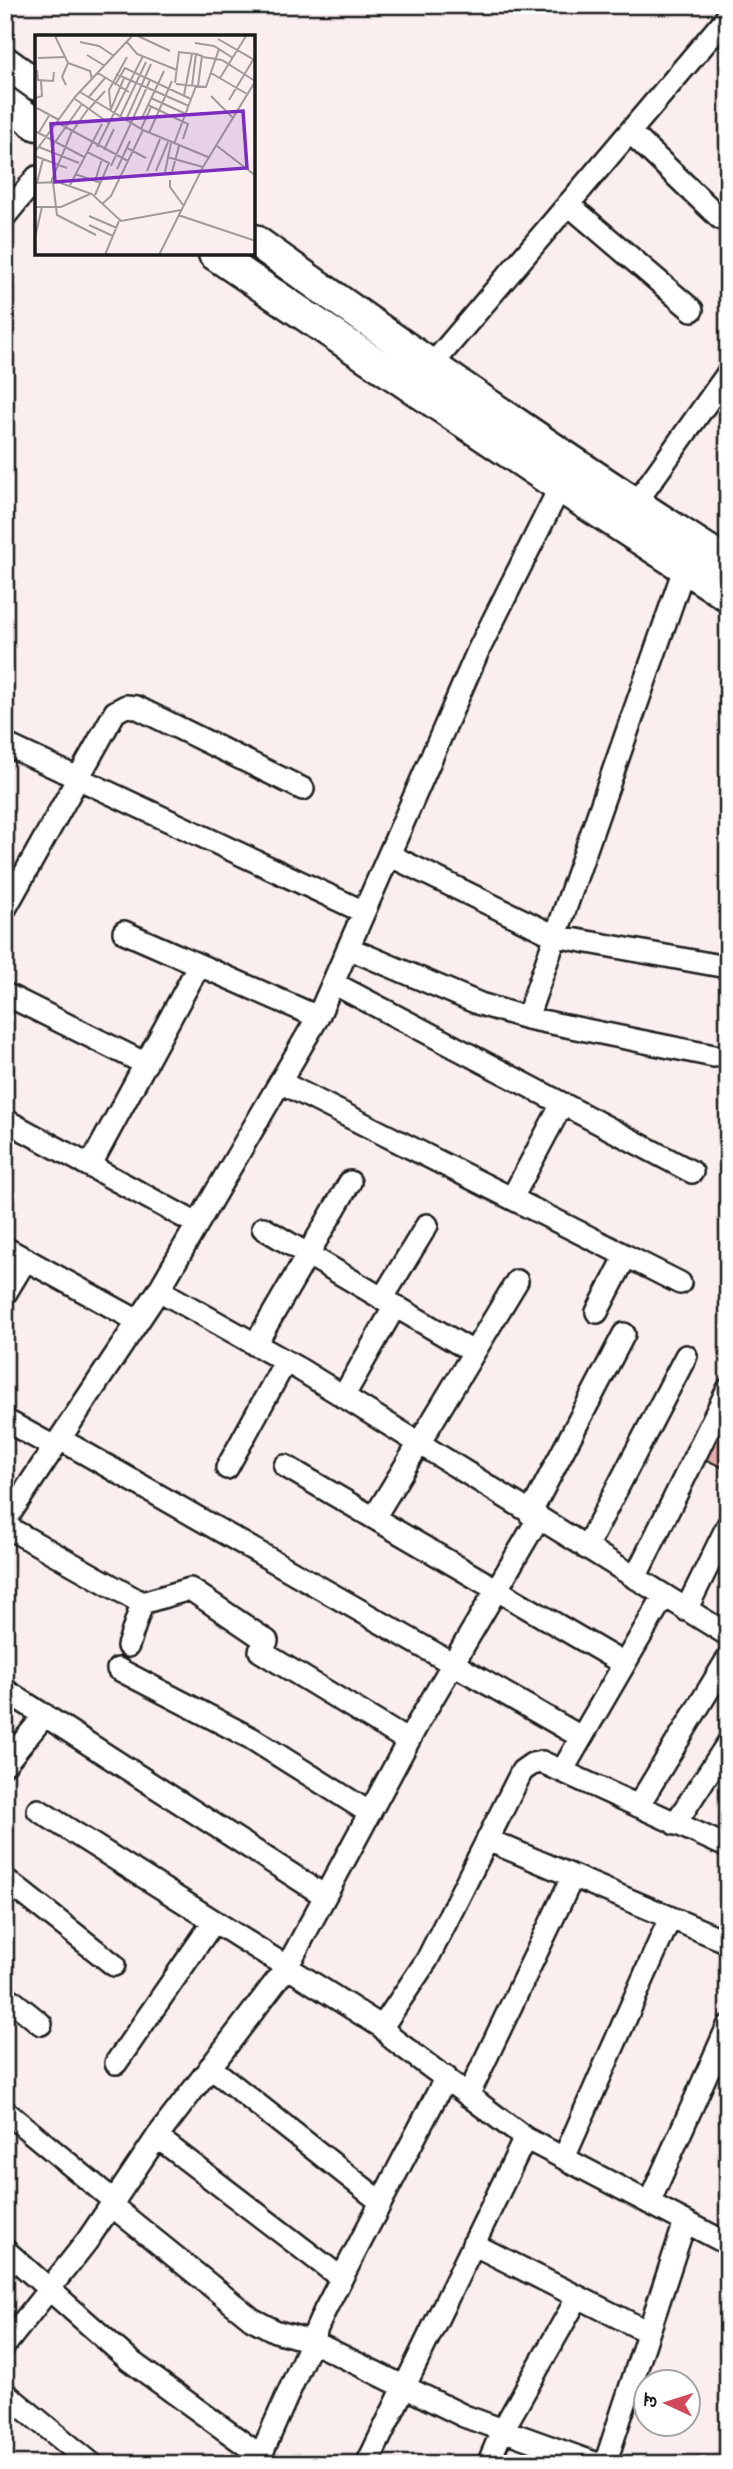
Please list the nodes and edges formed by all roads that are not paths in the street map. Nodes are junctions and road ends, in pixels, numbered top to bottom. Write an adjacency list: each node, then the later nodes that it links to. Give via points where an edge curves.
1 (728, 16): 6 (street)
2 (5, 62): 3 (main road)
3 (35, 84)
4 (5, 102): 5 (main road)
5 (35, 124)
6 (629, 131): 8 (street); 10 (street)
7 (35, 179): 9 (street)
8 (569, 204): 13 (street); 14 (street)
9 (5, 216)
10 (720, 218)
11 (256, 241): 14 (main road)
12 (217, 256): 16 (main road)
13 (692, 310)
14 (431, 366): 17 (main road)
15 (728, 373): 17 (street)
16 (560, 487): 19 (main road); 24 (street, via 478,651)
17 (635, 504): 18 (main road)
18 (728, 563)
19 (684, 569): 20 (main road); 28 (street)
20 (728, 596)
21 (5, 744): 22 (street)
22 (77, 777): 23 (street, via 115,712 126,706); 25 (street); 26 (street)
23 (303, 789)
24 (389, 855): 26 (street); 28 (street)
25 (5, 909)
26 (364, 912): 29 (street)
27 (124, 932): 30 (street)
28 (555, 936): 31 (street); 35 (street)
29 (348, 948): 32 (street); 35 (street, via 480,1004)
30 (199, 965): 34 (street); 37 (street)
31 (721, 966)
32 (332, 983): 34 (street); 39 (street)
33 (5, 994): 37 (street)
34 (318, 1017): 38 (street)
35 (527, 1018): 36 (street)
36 (714, 1056)
37 (146, 1064): 41 (street)
38 (280, 1082): 44 (street); 45 (street)
39 (562, 1104): 42 (street); 44 (street)
40 (5, 1120): 41 (street)
41 (90, 1166): 45 (street)
42 (692, 1172)
43 (350, 1182): 49 (street)
44 (512, 1198): 50 (street)
45 (197, 1224): 54 (street)
46 (427, 1224): 56 (street)
47 (263, 1228): 49 (street)
48 (5, 1248): 51 (street)
49 (308, 1255): 56 (street); 60 (street)
50 (626, 1256): 53 (street); 57 (street)
51 (26, 1259): 55 (street); 58 (street)
52 (517, 1281): 61 (street)
53 (680, 1283)
54 (159, 1290): 58 (street); 60 (street)
55 (5, 1293)
56 (389, 1303): 61 (street); 65 (street)
57 (597, 1312)
58 (138, 1321): 67 (street)
59 (624, 1334): 72 (street)
60 (255, 1345): 63 (street)
61 (473, 1352): 68 (street)
62 (686, 1356): 75 (street)
63 (285, 1362): 65 (street); 70 (street)
64 (728, 1389): 76 (street)
65 (343, 1397): 68 (street)
66 (5, 1420): 67 (street)
67 (57, 1443): 71 (street); 85 (street)
68 (418, 1444): 72 (street); 73 (street)
69 (285, 1466): 73 (street)
70 (227, 1468)
71 (7, 1515): 79 (street)
72 (534, 1516): 75 (street); 77 (street)
73 (374, 1518): 77 (street)
74 (728, 1525): 80 (street)
75 (586, 1548): 76 (street)
76 (635, 1578): 78 (street)
77 (497, 1588): 84 (street); 85 (street)
78 (664, 1596): 80 (street); 84 (street)
79 (142, 1603): 82 (street); 90 (street, via 190,1589 263,1646)
80 (686, 1610): 81 (street)
81 (728, 1635)
82 (128, 1646)
83 (728, 1658): 94 (street)
84 (624, 1664): 89 (street)
85 (452, 1665): 89 (street); 90 (street)
86 (118, 1669): 96 (street, via 251,1738)
87 (5, 1690): 88 (street)
88 (45, 1715): 92 (street); 102 (street)
89 (581, 1737): 93 (street)
90 (408, 1741): 96 (street)
91 (728, 1743): 97 (street)
92 (5, 1764)
93 (562, 1771): 94 (street); 98 (street, via 542,1762 522,1771)
94 (638, 1806): 97 (street)
95 (38, 1810): 104 (street)
96 (370, 1813): 102 (street)
97 (676, 1824): 99 (street)
98 (488, 1840): 100 (street); 110 (street, via 427,1960)
99 (728, 1847)
100 (573, 1876): 103 (street); 115 (street)
101 (5, 1879): 106 (street)
102 (325, 1896): 107 (street)
103 (670, 1918): 105 (street); 119 (street)
104 (214, 1921): 107 (street); 112 (street)
105 (728, 1942)
106 (114, 1965)
107 (286, 1967): 110 (street); 113 (street)
108 (5, 1995): 109 (street)
109 (41, 2024)
110 (382, 2026): 114 (street)
111 (728, 2026): 122 (street)
112 (116, 2063)
113 (210, 2067): 117 (street); 120 (street)
114 (446, 2077): 115 (street); 120 (street)
115 (468, 2095): 118 (street)
116 (5, 2111): 121 (street)
117 (157, 2137): 121 (street); 127 (street)
118 (525, 2138): 119 (street); 124 (street)
119 (564, 2158): 122 (street)
120 (381, 2202): 127 (street)
121 (112, 2203): 128 (street); 131 (street, via 252,2319)
122 (649, 2203): 123 (street)
123 (685, 2222): 125 (street); 130 (street)
124 (473, 2244): 129 (street); 133 (street)
125 (728, 2244)
126 (5, 2250): 128 (street)
127 (341, 2278): 131 (street)
128 (50, 2288): 132 (street); 136 (street, via 129,2360)
129 (578, 2297): 130 (street); 135 (street)
130 (648, 2332): 141 (street)
131 (311, 2341): 133 (street); 136 (street)
132 (5, 2345)
133 (404, 2385): 135 (street); 138 (street)
134 (5, 2393): 137 (street)
135 (502, 2431): 139 (street); 140 (street)
136 (259, 2460)
137 (92, 2464)
138 (367, 2464)
139 (488, 2464)
140 (597, 2464)
141 (605, 2464)

